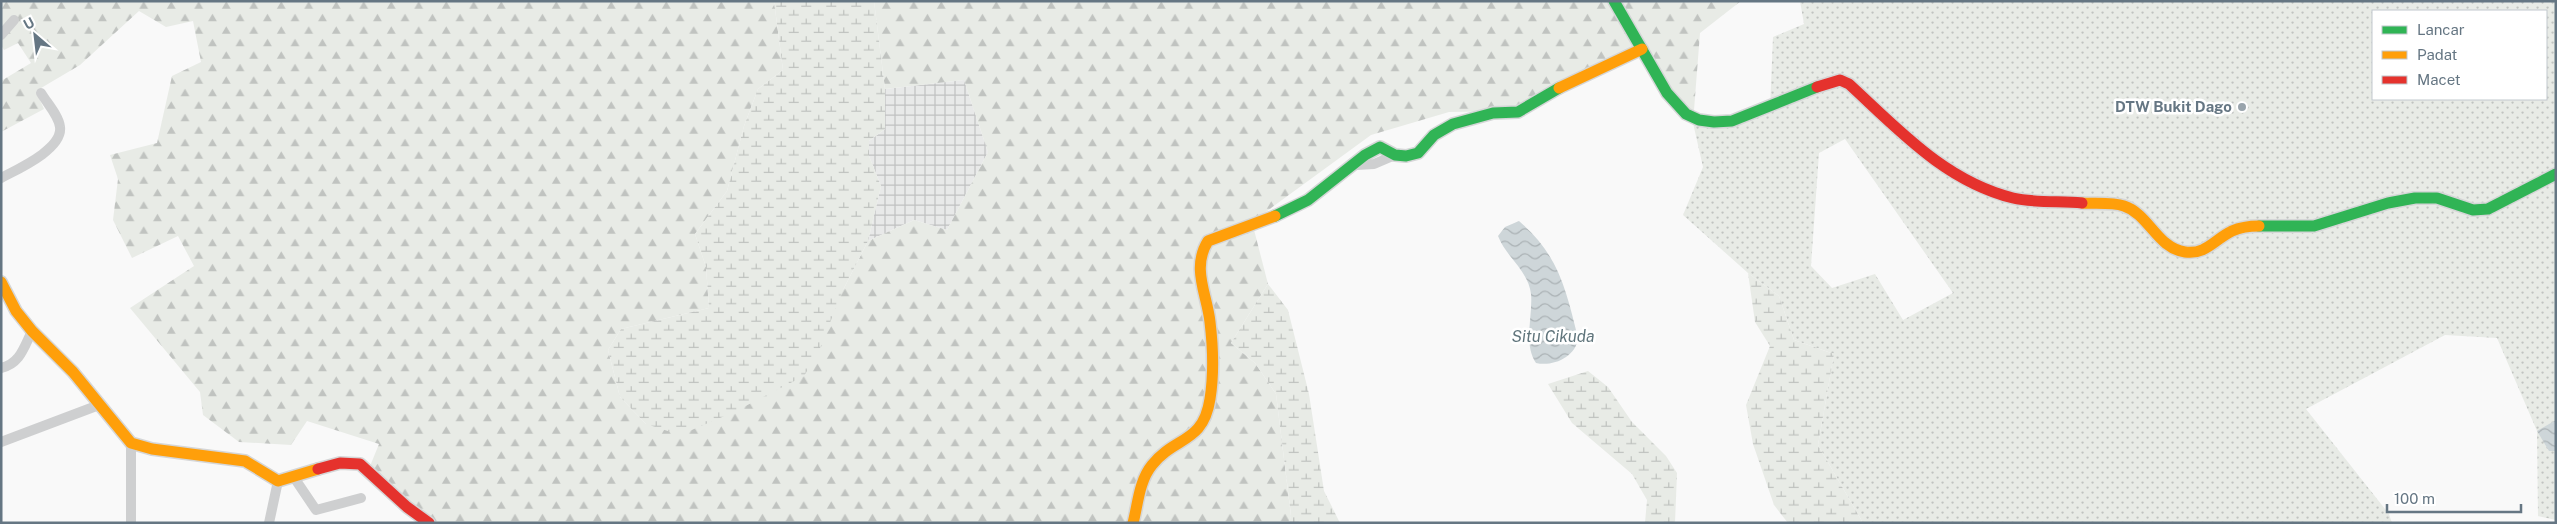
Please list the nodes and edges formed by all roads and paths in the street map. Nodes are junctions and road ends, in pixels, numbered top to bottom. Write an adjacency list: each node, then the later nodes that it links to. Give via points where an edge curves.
1 (1614, 1): 4 (street)
2 (14, 20): 3 (street)
3 (1, 35)
4 (1642, 49): 6 (street, via 1676,106 1702,121 1717,124 1732,121 1820,84 1840,80 1849,84 1920,151 1960,178 2015,198 2124,206 2138,214 2163,242 2184,253 2208,250 2235,228 2321,224 2371,208 2429,197 2469,209 2486,209); 20 (street, via 1545,94 1518,112 1466,119 1434,135 1418,153 1395,155 1380,148 1367,152 1356,165 1294,208 1208,241 1201,248 1198,274 1210,320 1212,382 1208,410 1196,433 1151,466)
5 (41, 93): 7 (street, via 59,122 59,138 50,149)
6 (2556, 174)
7 (1, 178)
8 (1, 282): 9 (street, via 16,311)
9 (32, 331): 10 (street, via 19,358 10,366); 11 (street)
10 (1, 368)
11 (99, 404): 12 (street); 13 (street)
12 (1, 442)
13 (132, 443): 15 (street, via 152,450 245,461); 17 (street)
14 (293, 476): 15 (street); 16 (street, via 316,510); 19 (street, via 340,463 360,464)
15 (278, 482): 18 (street)
16 (361, 498)
17 (131, 523)
18 (269, 523)
19 (429, 523)
20 (1133, 523)

